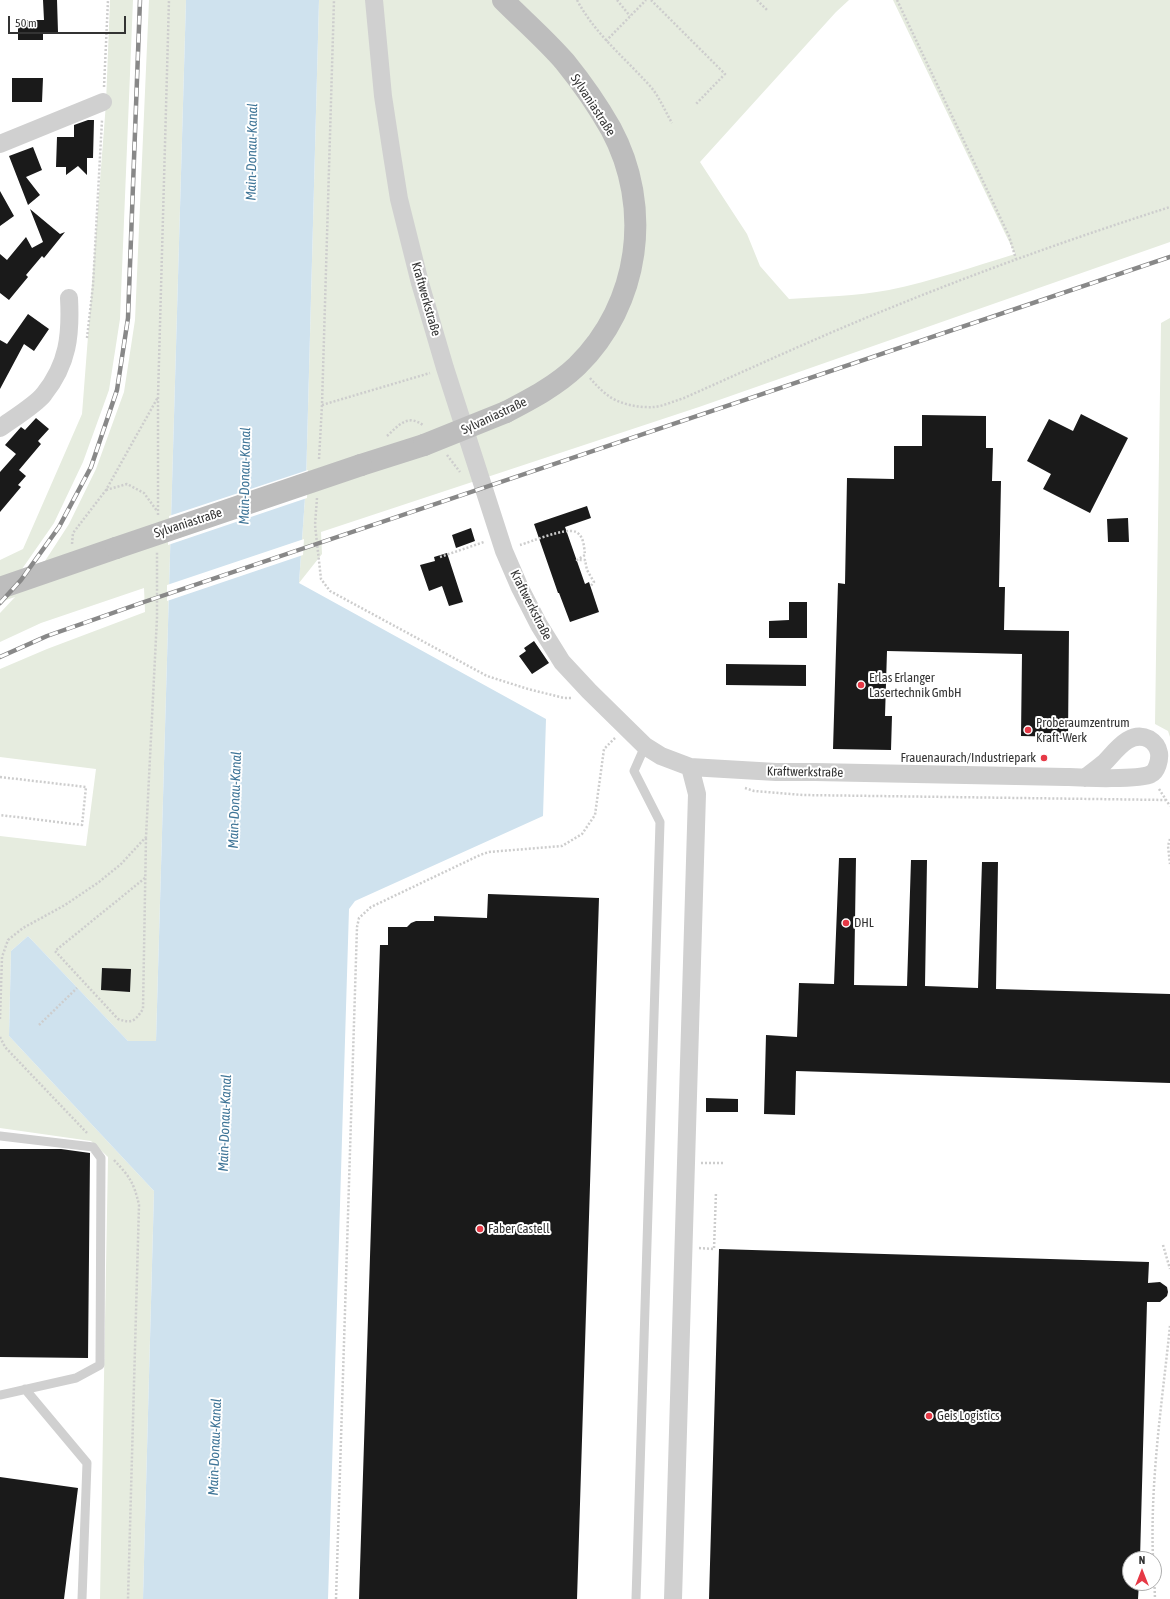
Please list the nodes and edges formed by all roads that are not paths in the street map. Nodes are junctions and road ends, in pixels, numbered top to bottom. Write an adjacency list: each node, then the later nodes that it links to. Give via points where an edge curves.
1 (374, 0): 8 (street, Kraftwerkstraße, via 383,96 399,199 445,368 504,550 539,625 562,662)
2 (503, 0): 7 (street, Sylvaniastraße, bridge, via 565,62 591,97 612,130 626,165 634,198 635,246 623,298 605,330 577,366 538,395 506,412 424,445)
3 (103, 102): 4 (street)
4 (0, 144)
5 (69, 298): 6 (street, via 67,348 59,370 44,395)
6 (0, 428)
7 (0, 588)
8 (645, 746): 9 (street, Kraftwerkstraße, via 661,756); 15 (lane, via 634,771 660,822)
9 (690, 767): 10 (street, Kraftwerkstraße, via 776,772); 16 (street, via 697,794)
10 (1085, 778)
11 (0, 1136): 12 (lane, via 92,1147 101,1158 100,1365 76,1378)
12 (25, 1389): 13 (lane); 14 (lane, via 87,1463)
13 (0, 1395)
14 (82, 1599)
15 (636, 1599)
16 (673, 1599)

